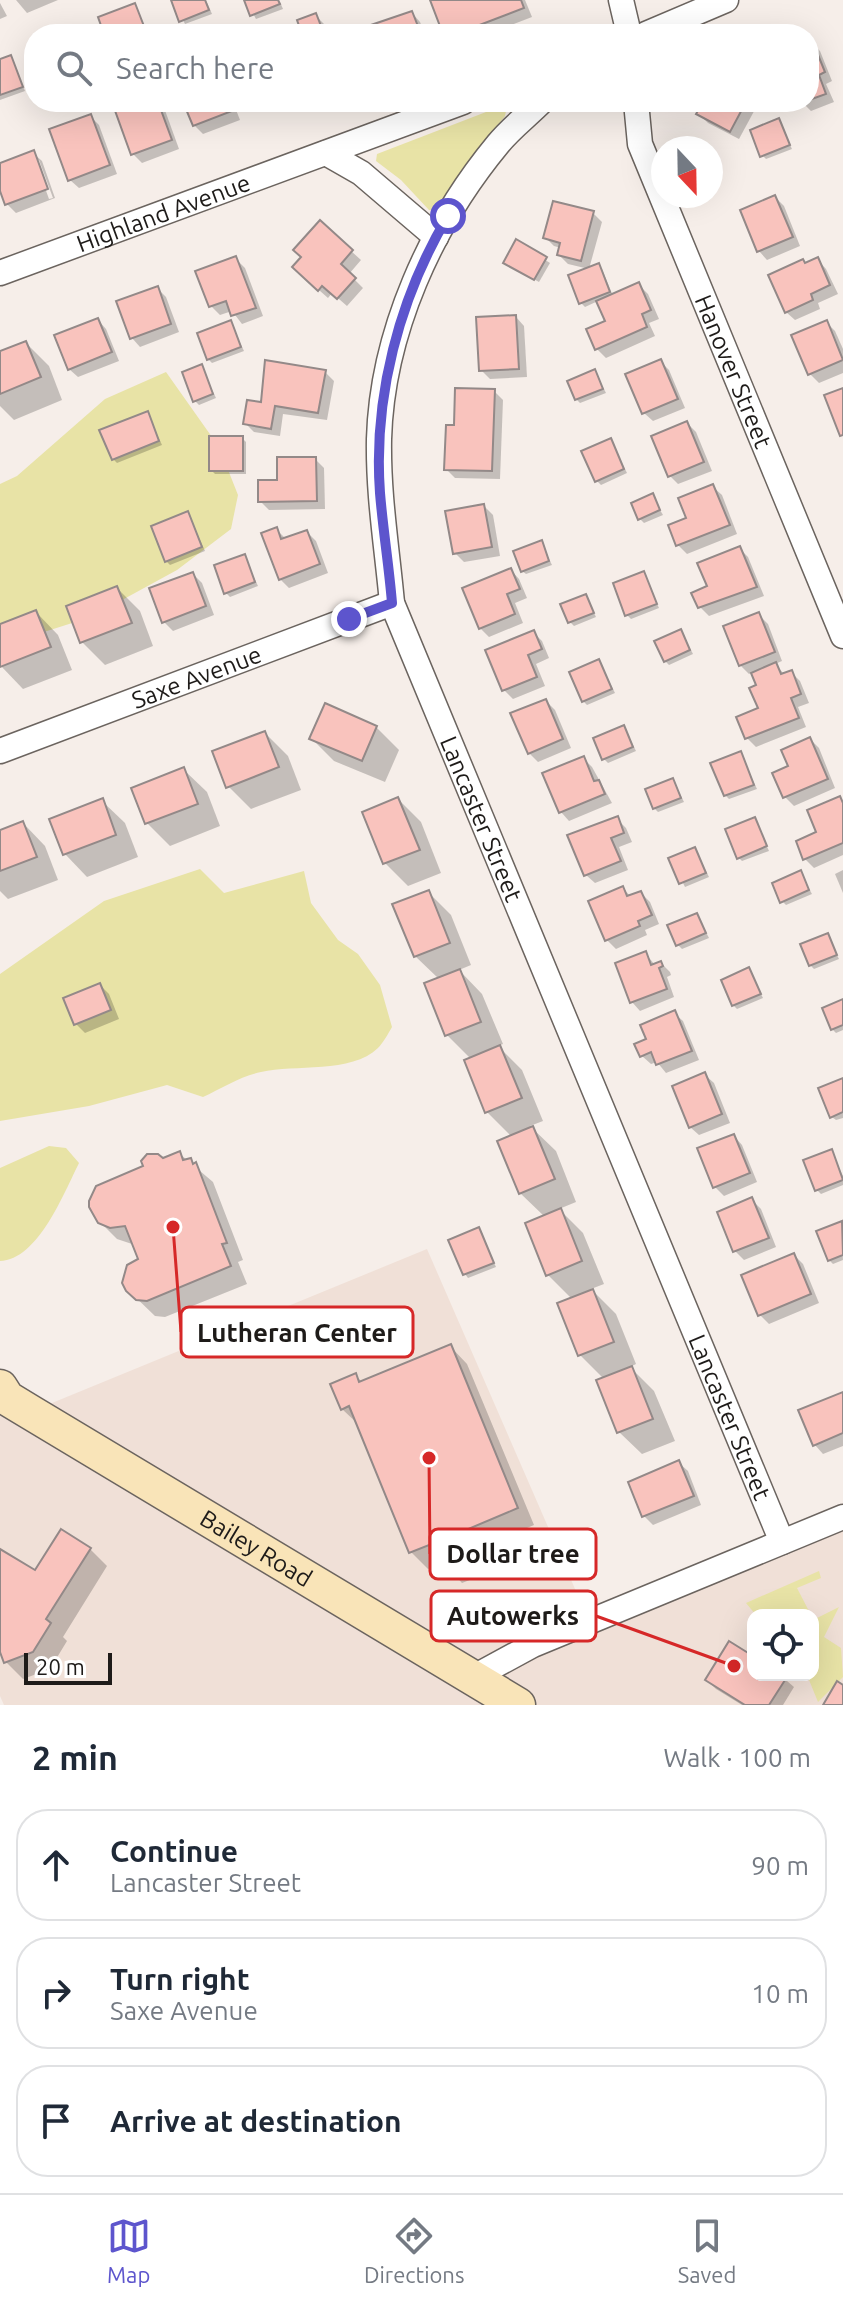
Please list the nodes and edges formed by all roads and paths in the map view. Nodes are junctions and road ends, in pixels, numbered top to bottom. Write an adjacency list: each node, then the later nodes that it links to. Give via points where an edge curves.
1 (621, 0): 3 (street)
2 (726, 0): 4 (street)
3 (627, 24)
4 (670, 24)
5 (436, 112): 8 (street, Highland Avenue)
6 (531, 112): 9 (street, Lancaster Street, via 499,143)
7 (637, 112): 12 (street, Hanover Street, via 640,144)
8 (326, 153): 9 (street, via 361,173); 10 (street, Highland Avenue)
9 (436, 237): 11 (street, Lancaster Street, via 397,332 380,430 380,491)
10 (0, 273)
11 (392, 603): 13 (street, Saxe Avenue); 16 (street, Lancaster Street)
12 (843, 636)
13 (0, 751)
14 (2, 1395): 17 (street, Bailey Road)
15 (843, 1517): 16 (street)
16 (782, 1542): 17 (street, via 533,1645)
17 (472, 1678): 18 (street, Bailey Road)
18 (518, 1705)

